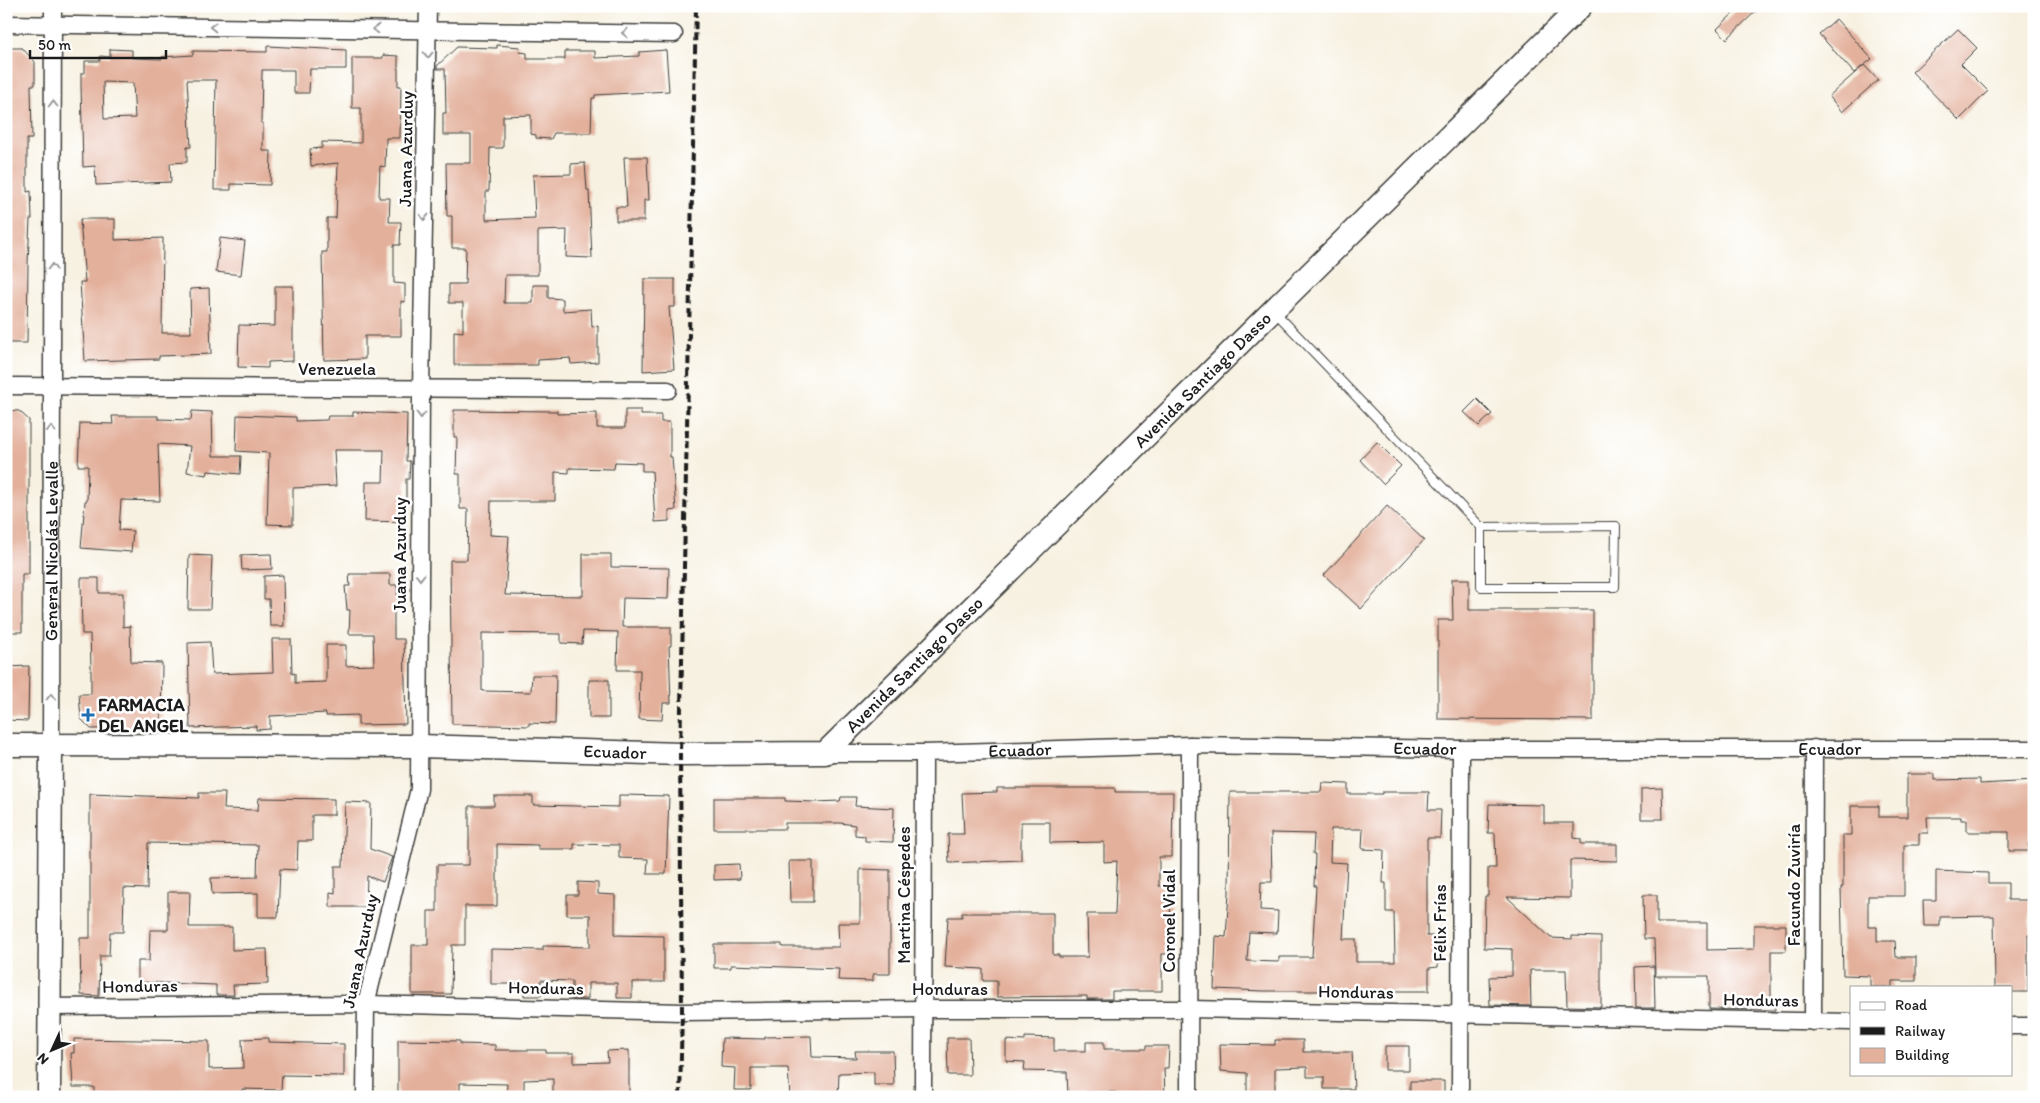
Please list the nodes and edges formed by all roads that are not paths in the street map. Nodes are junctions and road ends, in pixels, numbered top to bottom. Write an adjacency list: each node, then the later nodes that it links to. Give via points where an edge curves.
1 (53, 6): 5 (street, General Nicolás Levalle)
2 (428, 6): 6 (street, Juana Azurduy)
3 (1581, 6): 8 (main road, Avenida Santiago Dasso)
4 (6, 24): 5 (street)
5 (53, 25): 6 (street, one-way to 5); 10 (street, General Nicolás Levalle, one-way to 5)
6 (428, 29): 7 (street, one-way to 6); 11 (street, Juana Azurduy, one-way to 11)
7 (674, 34)
8 (1274, 311): 13 (lane); 22 (main road, Avenida Santiago Dasso)
9 (6, 386): 10 (street, Venezuela)
10 (51, 388): 11 (street, Venezuela); 16 (street, General Nicolás Levalle, one-way to 10)
11 (421, 389): 12 (street, Venezuela); 17 (street, Juana Azurduy, one-way to 17)
12 (668, 390)
13 (1481, 527): 13 (lane, via 1616,526 1615,587 1481,587)
14 (1190, 744): 19 (street, Ecuador); 21 (street, Ecuador); 26 (street, Coronel Vidal)
15 (6, 745): 16 (main road, Ecuador)
16 (52, 746): 17 (main road, Ecuador); 24 (main road, General Nicolás Levalle)
17 (420, 746): 22 (main road, Ecuador, via 680,754); 23 (street, Juana Azurduy, via 419,789)
18 (1814, 748): 19 (street, Ecuador); 20 (street, Ecuador); 28 (street, Facundo Zuviría)
19 (1461, 749): 27 (street, Félix Frías)
20 (2034, 749)
21 (924, 752): 22 (street, Ecuador); 25 (street, Martina Céspedes)
22 (824, 753)
23 (366, 1004): 24 (street, Honduras); 25 (street, Honduras, via 682,1012); 33 (street, Juana Azurduy)
24 (49, 1007): 32 (main road, General Nicolás Levalle)
25 (923, 1009): 26 (street, Honduras); 34 (street, Martina Céspedes)
26 (1189, 1009): 27 (street, Honduras); 35 (street, Coronel Vidal)
27 (1460, 1014): 28 (street, Honduras); 36 (street, Félix Frías)
28 (1813, 1022): 29 (street, Honduras)
29 (1850, 1022)
30 (2012, 1026): 31 (street)
31 (2034, 1026)
32 (49, 1097)
33 (365, 1097)
34 (922, 1097)
35 (1189, 1097)
36 (1460, 1097)

